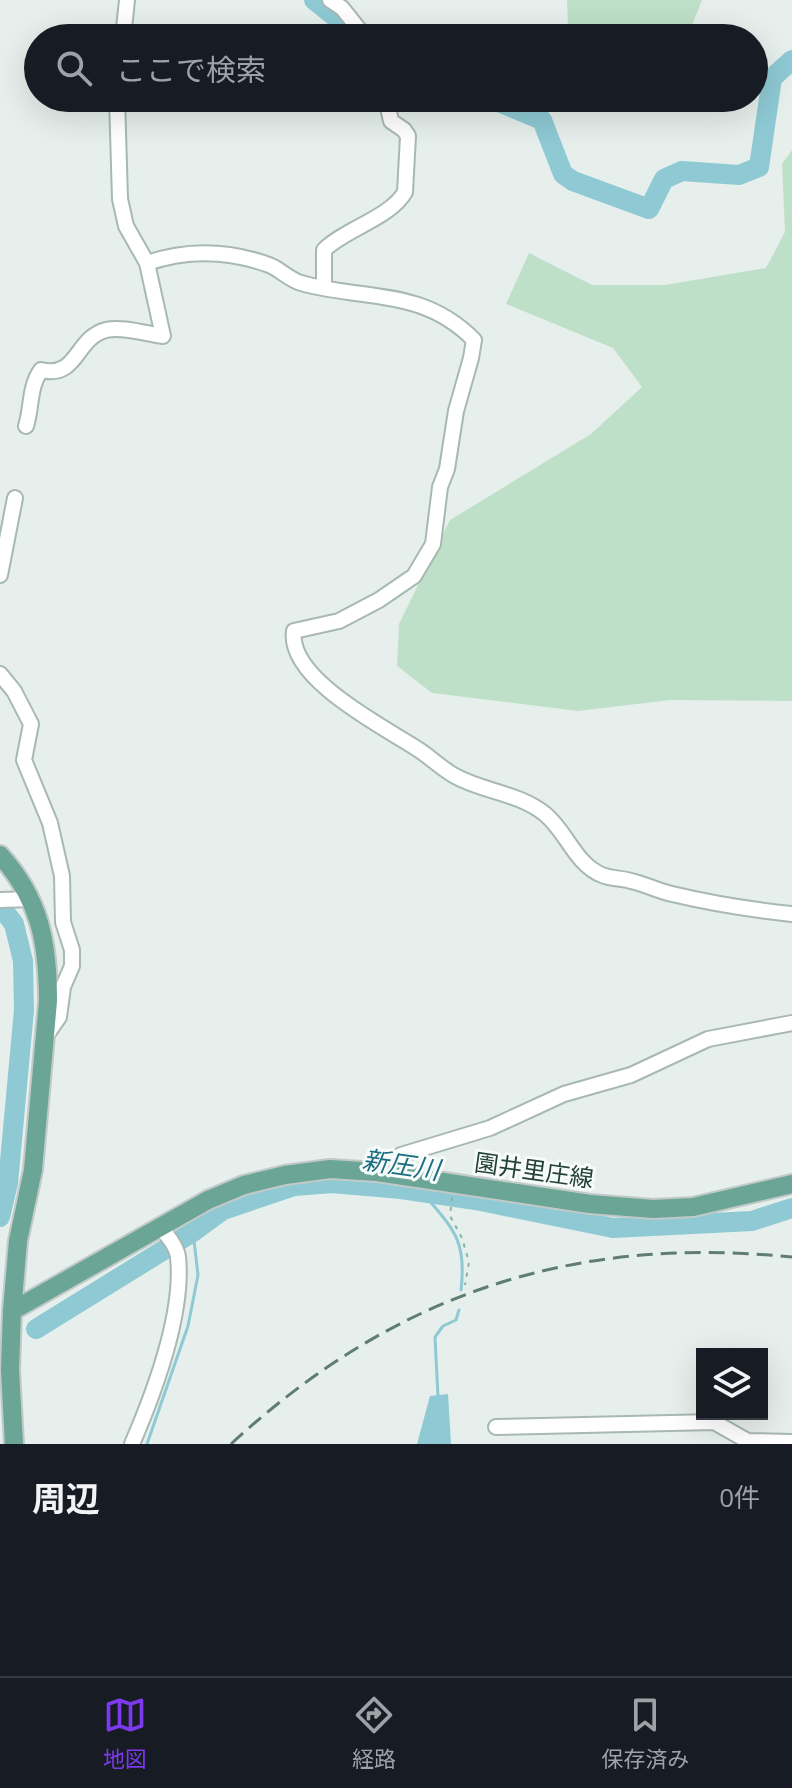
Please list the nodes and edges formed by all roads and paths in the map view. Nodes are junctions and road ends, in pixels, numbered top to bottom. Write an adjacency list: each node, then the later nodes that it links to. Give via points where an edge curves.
1 (127, 0): 3 (street)
2 (330, 0): 4 (street)
3 (124, 24)
4 (355, 24)
5 (117, 112): 7 (street, via 120,199 126,226)
6 (389, 112): 8 (street, via 391,121 408,136 405,192 324,250)
7 (147, 263): 8 (street, via 174,254 217,254 272,266 285,277); 9 (street, via 163,336 108,329 89,337 62,371 41,370 33,382)
8 (324, 287): 15 (street, via 419,304 474,340 440,487 433,544 414,576 379,600 339,621 294,631 298,655 309,671 328,690 453,775 545,813 584,866 671,894)
9 (26, 426)
10 (15, 498): 11 (street)
11 (0, 575)
12 (0, 674): 17 (street, via 31,724 24,760 50,823 62,876 63,922 72,950 59,1017)
13 (0, 855): 14 (main road)
14 (15, 899): 17 (main road, via 39,919 48,975)
15 (792, 914)
16 (792, 1023): 18 (street, via 708,1039 631,1075 564,1094 490,1128 401,1155)
17 (45, 1037): 23 (main road, via 33,1170)
18 (377, 1172): 19 (main road, 園井里庄線, via 653,1209 718,1203); 21 (main road, 園井里庄線, via 330,1169 244,1185)
19 (792, 1184)
20 (452, 1202): 22 (path, via 450,1216 469,1262)
21 (162, 1228): 23 (main road, 園井里庄線); 28 (street, via 178,1254 177,1290 165,1355)
22 (465, 1285)
23 (6, 1315): 27 (main road)
24 (496, 1427): 26 (street, via 714,1422)
25 (792, 1442): 26 (street)
26 (751, 1443)
27 (14, 1444)
28 (132, 1444)

